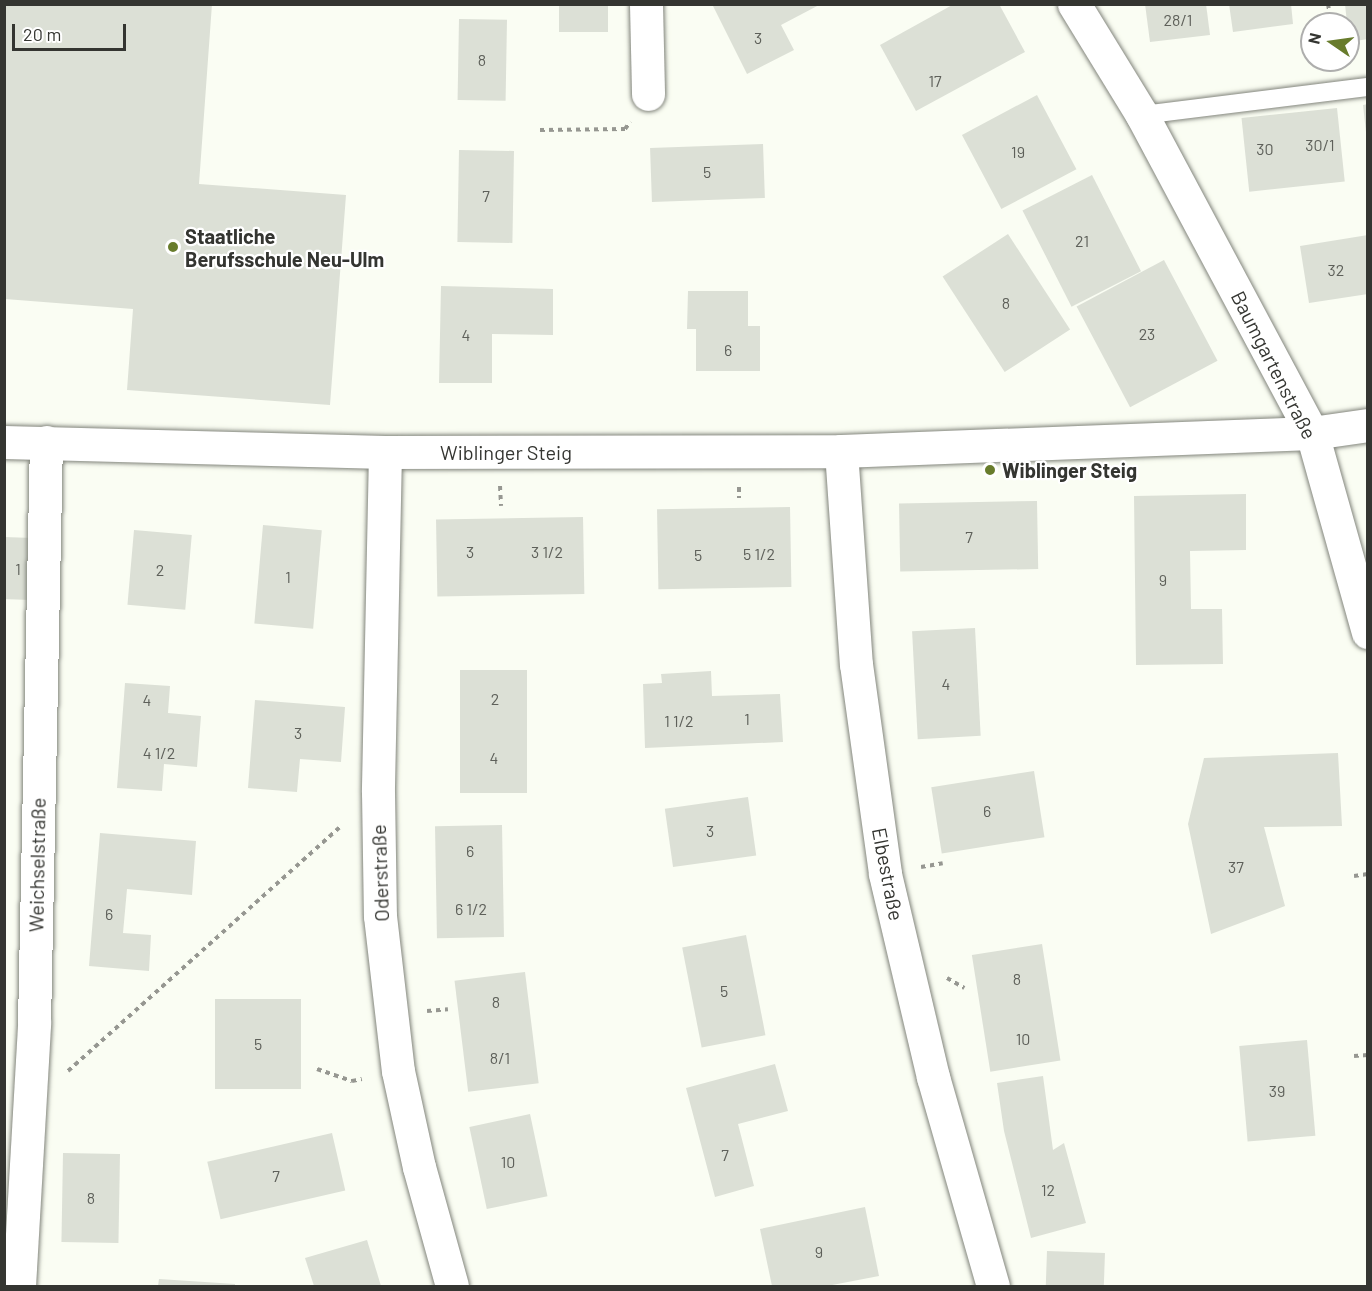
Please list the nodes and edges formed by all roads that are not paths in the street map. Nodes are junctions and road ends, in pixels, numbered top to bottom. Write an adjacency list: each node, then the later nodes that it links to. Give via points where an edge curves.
1 (646, 4): 4 (street)
2 (1074, 4): 5 (street, Baumgartenstraße)
3 (1368, 87): 5 (lane)
4 (648, 94)
5 (1142, 115): 7 (street, Baumgartenstraße)
6 (1368, 425): 7 (street, Wiblinger Steig)
7 (1312, 433): 10 (street, Wiblinger Steig); 12 (street, Baumgartenstraße)
8 (4, 442): 9 (street, Wiblinger Steig)
9 (46, 442): 11 (street, Wiblinger Steig); 13 (street, Weichselstraße, via 31,1104)
10 (841, 451): 11 (street, Wiblinger Steig); 15 (street, Elbestraße, via 856,664 885,874 933,1077)
11 (385, 452): 14 (street, Oderstraße, via 378,792 380,916 398,1071)
12 (1368, 632)
13 (20, 1287)
14 (452, 1287)
15 (993, 1287)

